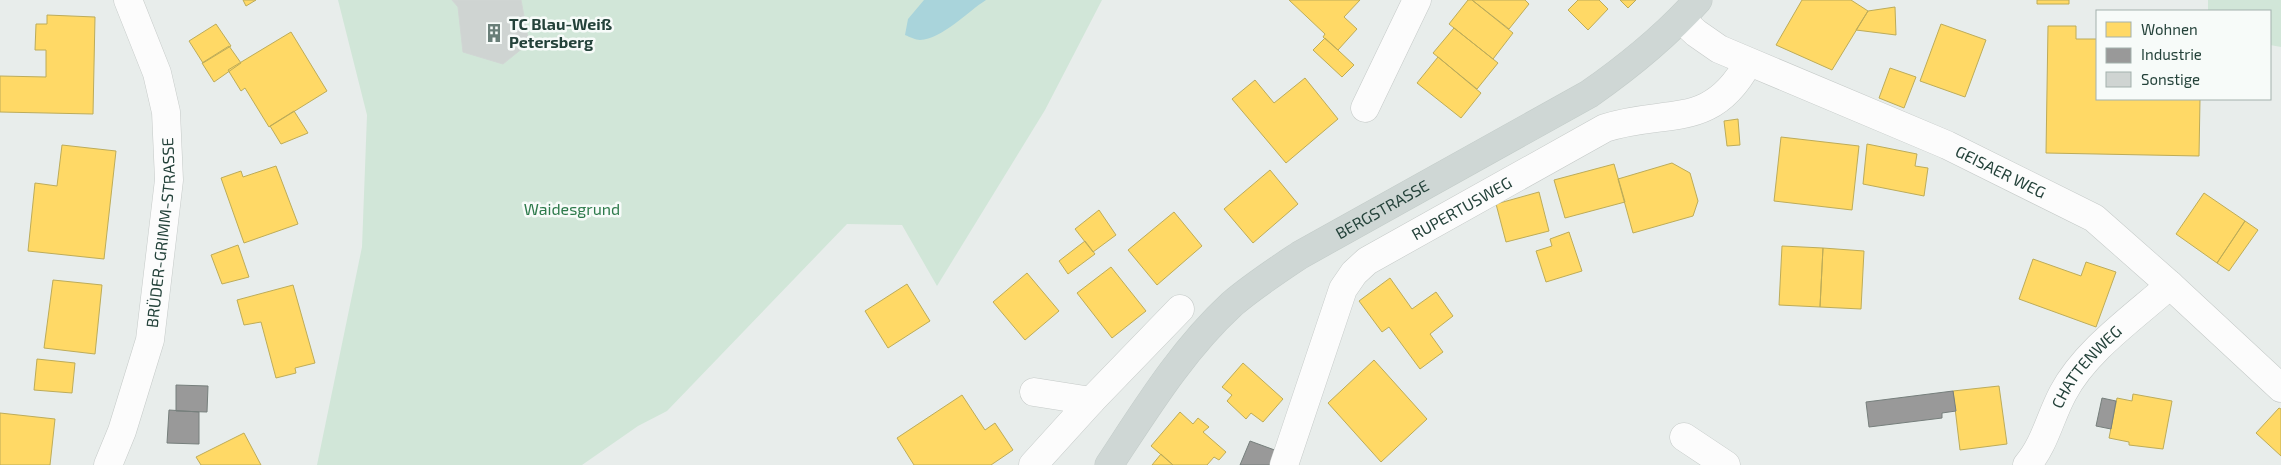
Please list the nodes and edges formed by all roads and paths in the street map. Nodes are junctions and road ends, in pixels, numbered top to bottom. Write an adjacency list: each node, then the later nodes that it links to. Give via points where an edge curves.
1 (128, 0): 12 (street, BRÜDER-GRIMM-STRASSE, via 157,73 166,112 169,180 150,340)
2 (1417, 0): 5 (street)
3 (1690, 9): 4 (street, GEISAER WEG, via 1696,33); 14 (main road, BERGSTRASSE, via 1632,64 1590,94 1264,278 1231,305 1191,348 1154,396)
4 (1748, 63): 6 (street, GEISAER WEG, via 1947,145 2094,218); 15 (street, RUPERTUSWEG, via 1729,91 1713,104 1681,116 1645,118 1605,128 1367,261 1343,289)
5 (1365, 108)
6 (2170, 285): 8 (street, GEISAER WEG); 17 (street, CHATTENWEG, via 2091,355 2063,393 2042,443)
7 (1180, 309): 10 (street)
8 (2281, 388)
9 (1034, 392): 10 (street)
10 (1091, 401): 13 (street)
11 (1684, 437): 16 (street)
12 (108, 465)
13 (1033, 465)
14 (1109, 465)
15 (1284, 465)
16 (1726, 465)
17 (2027, 465)

